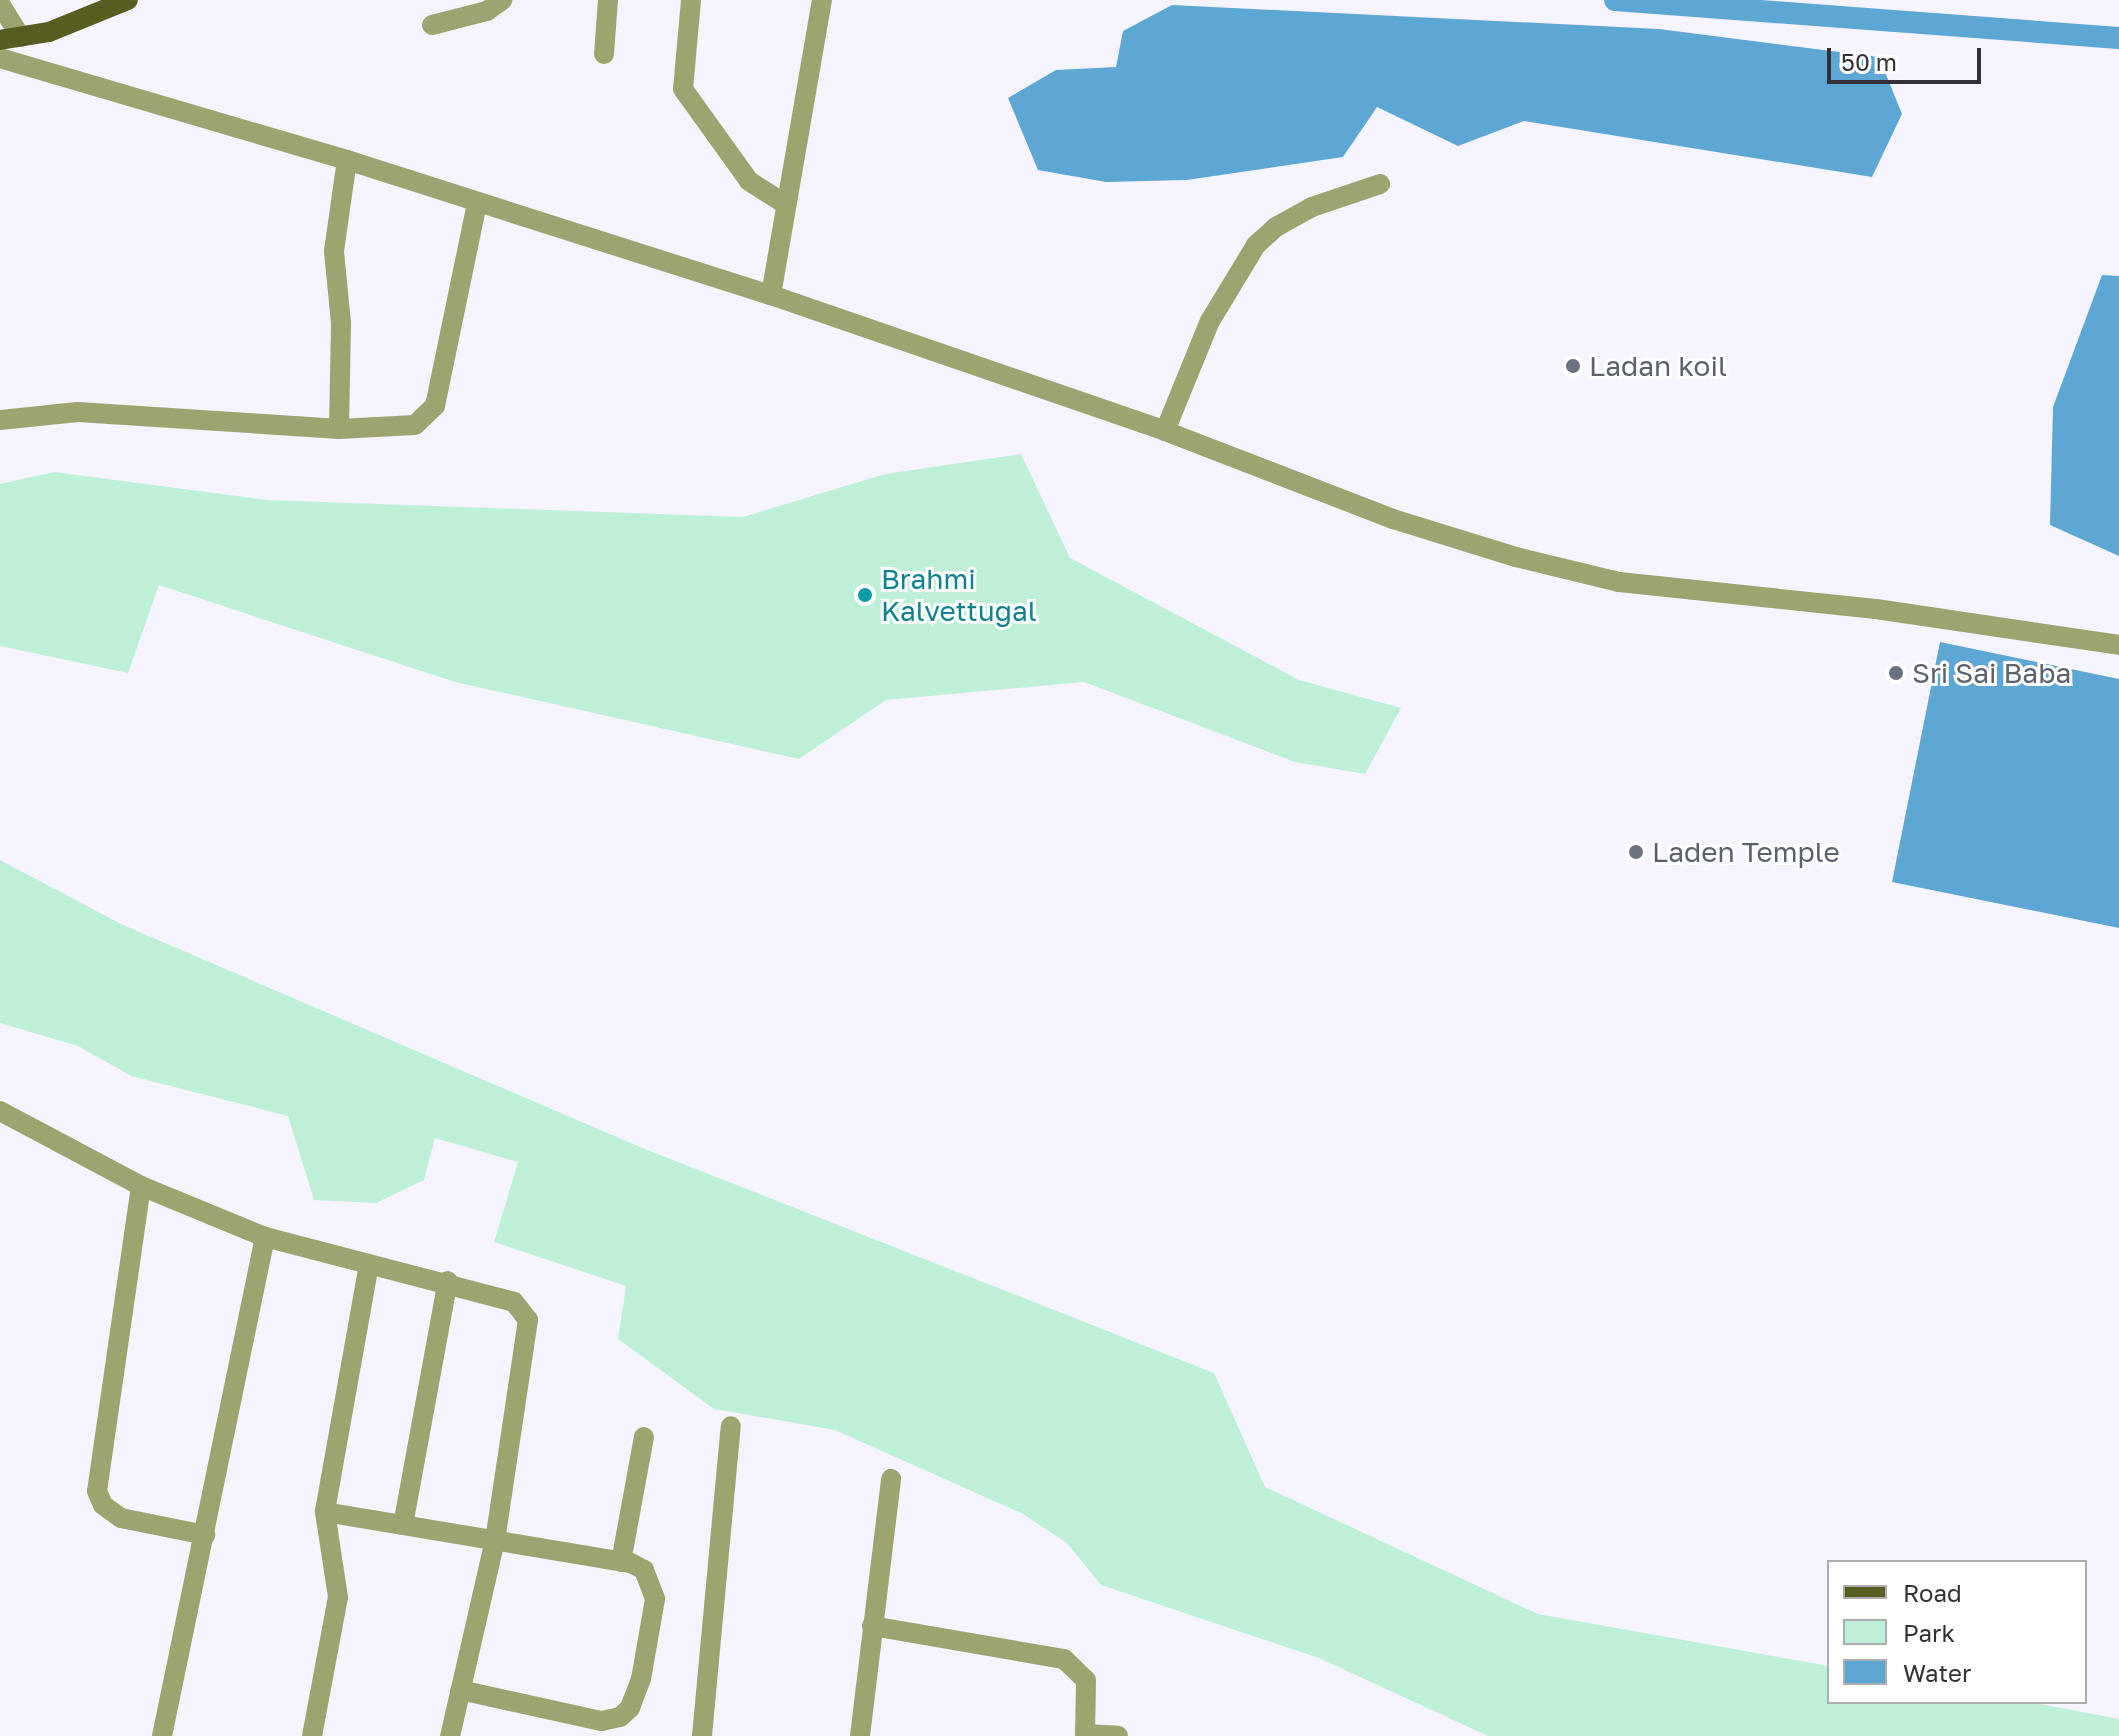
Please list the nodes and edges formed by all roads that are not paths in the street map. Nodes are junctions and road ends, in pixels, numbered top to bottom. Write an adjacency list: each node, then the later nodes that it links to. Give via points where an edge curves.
1 (128, 0): 8 (main road, via 85,21)
2 (502, 0): 7 (street, via 487,11)
3 (608, 0): 10 (street)
4 (691, 0): 15 (street, via 681,69 691,107 749,181)
5 (822, 0): 15 (street)
6 (0, 4): 8 (street)
7 (432, 25)
8 (21, 37): 9 (main road)
9 (0, 40)
10 (604, 54)
11 (0, 58): 12 (street)
12 (347, 160): 14 (street); 18 (street, via 334,251 341,323)
13 (1380, 184): 19 (street, via 1312,207 1256,245 1210,321)
14 (477, 203): 16 (street); 18 (street, via 435,406 427,417 400,429)
15 (785, 204): 16 (street)
16 (771, 295): 19 (street)
17 (0, 420): 18 (street, via 78,412)
18 (339, 429)
19 (1165, 431): 20 (street, via 1393,519 1619,582 1876,609)
20 (2119, 645)
21 (0, 1111): 22 (street)
22 (141, 1186): 23 (street); 31 (street, via 97,1491 103,1505 121,1518)
23 (265, 1237): 24 (street); 31 (street)
24 (369, 1264): 25 (street); 29 (street, via 327,1477)
25 (448, 1281): 30 (street); 32 (street, via 514,1302 528,1320)
26 (731, 1426): 40 (street)
27 (644, 1437): 33 (street)
28 (891, 1479): 34 (street)
29 (325, 1512): 30 (street); 38 (street, via 338,1597)
30 (403, 1525): 32 (street)
31 (205, 1535): 37 (street)
32 (495, 1540): 33 (street); 35 (street)
33 (621, 1562): 35 (street, via 644,1570 655,1599 641,1679 630,1708 620,1717 601,1721)
34 (872, 1626): 36 (street, via 1064,1659 1086,1680); 41 (street)
35 (460, 1690): 39 (street)
36 (1085, 1735): 42 (street)
37 (162, 1736)
38 (312, 1736)
39 (450, 1736)
40 (702, 1736)
41 (860, 1736)
42 (1118, 1736)

